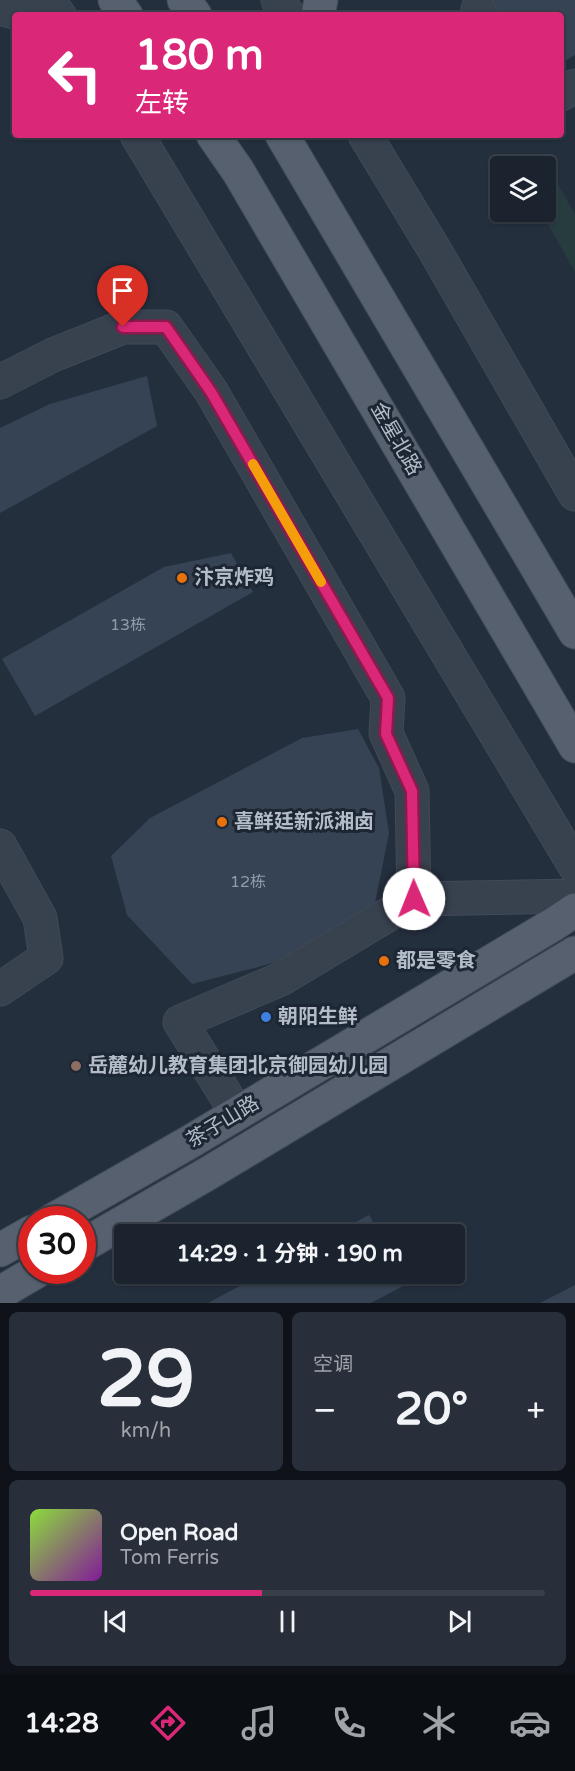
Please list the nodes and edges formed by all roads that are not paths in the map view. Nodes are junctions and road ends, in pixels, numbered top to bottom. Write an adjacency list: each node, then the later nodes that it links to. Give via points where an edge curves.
1 (139, 138): 10 (street)
2 (215, 138): 8 (main road, 金星北路)
3 (284, 138): 7 (main road)
4 (367, 138): 6 (street)
5 (0, 382): 12 (street, via 53,355 123,327 166,327 211,392 388,698 386,734 412,791)
6 (575, 494)
7 (575, 632)
8 (575, 746)
9 (0, 846): 15 (street, via 40,918 46,958)
10 (575, 866)
11 (575, 896): 12 (street)
12 (414, 899): 16 (street, via 281,979 180,1022)
13 (575, 910): 16 (main road, 茶子山路)
14 (575, 953): 18 (main road, 茶子山路)
15 (0, 989)
16 (237, 1113): 17 (main road, 茶子山路)
17 (77, 1206)
18 (96, 1238)
19 (18, 1240): 20 (main road)
20 (0, 1250)
21 (18, 1282): 22 (main road)
22 (0, 1293)

